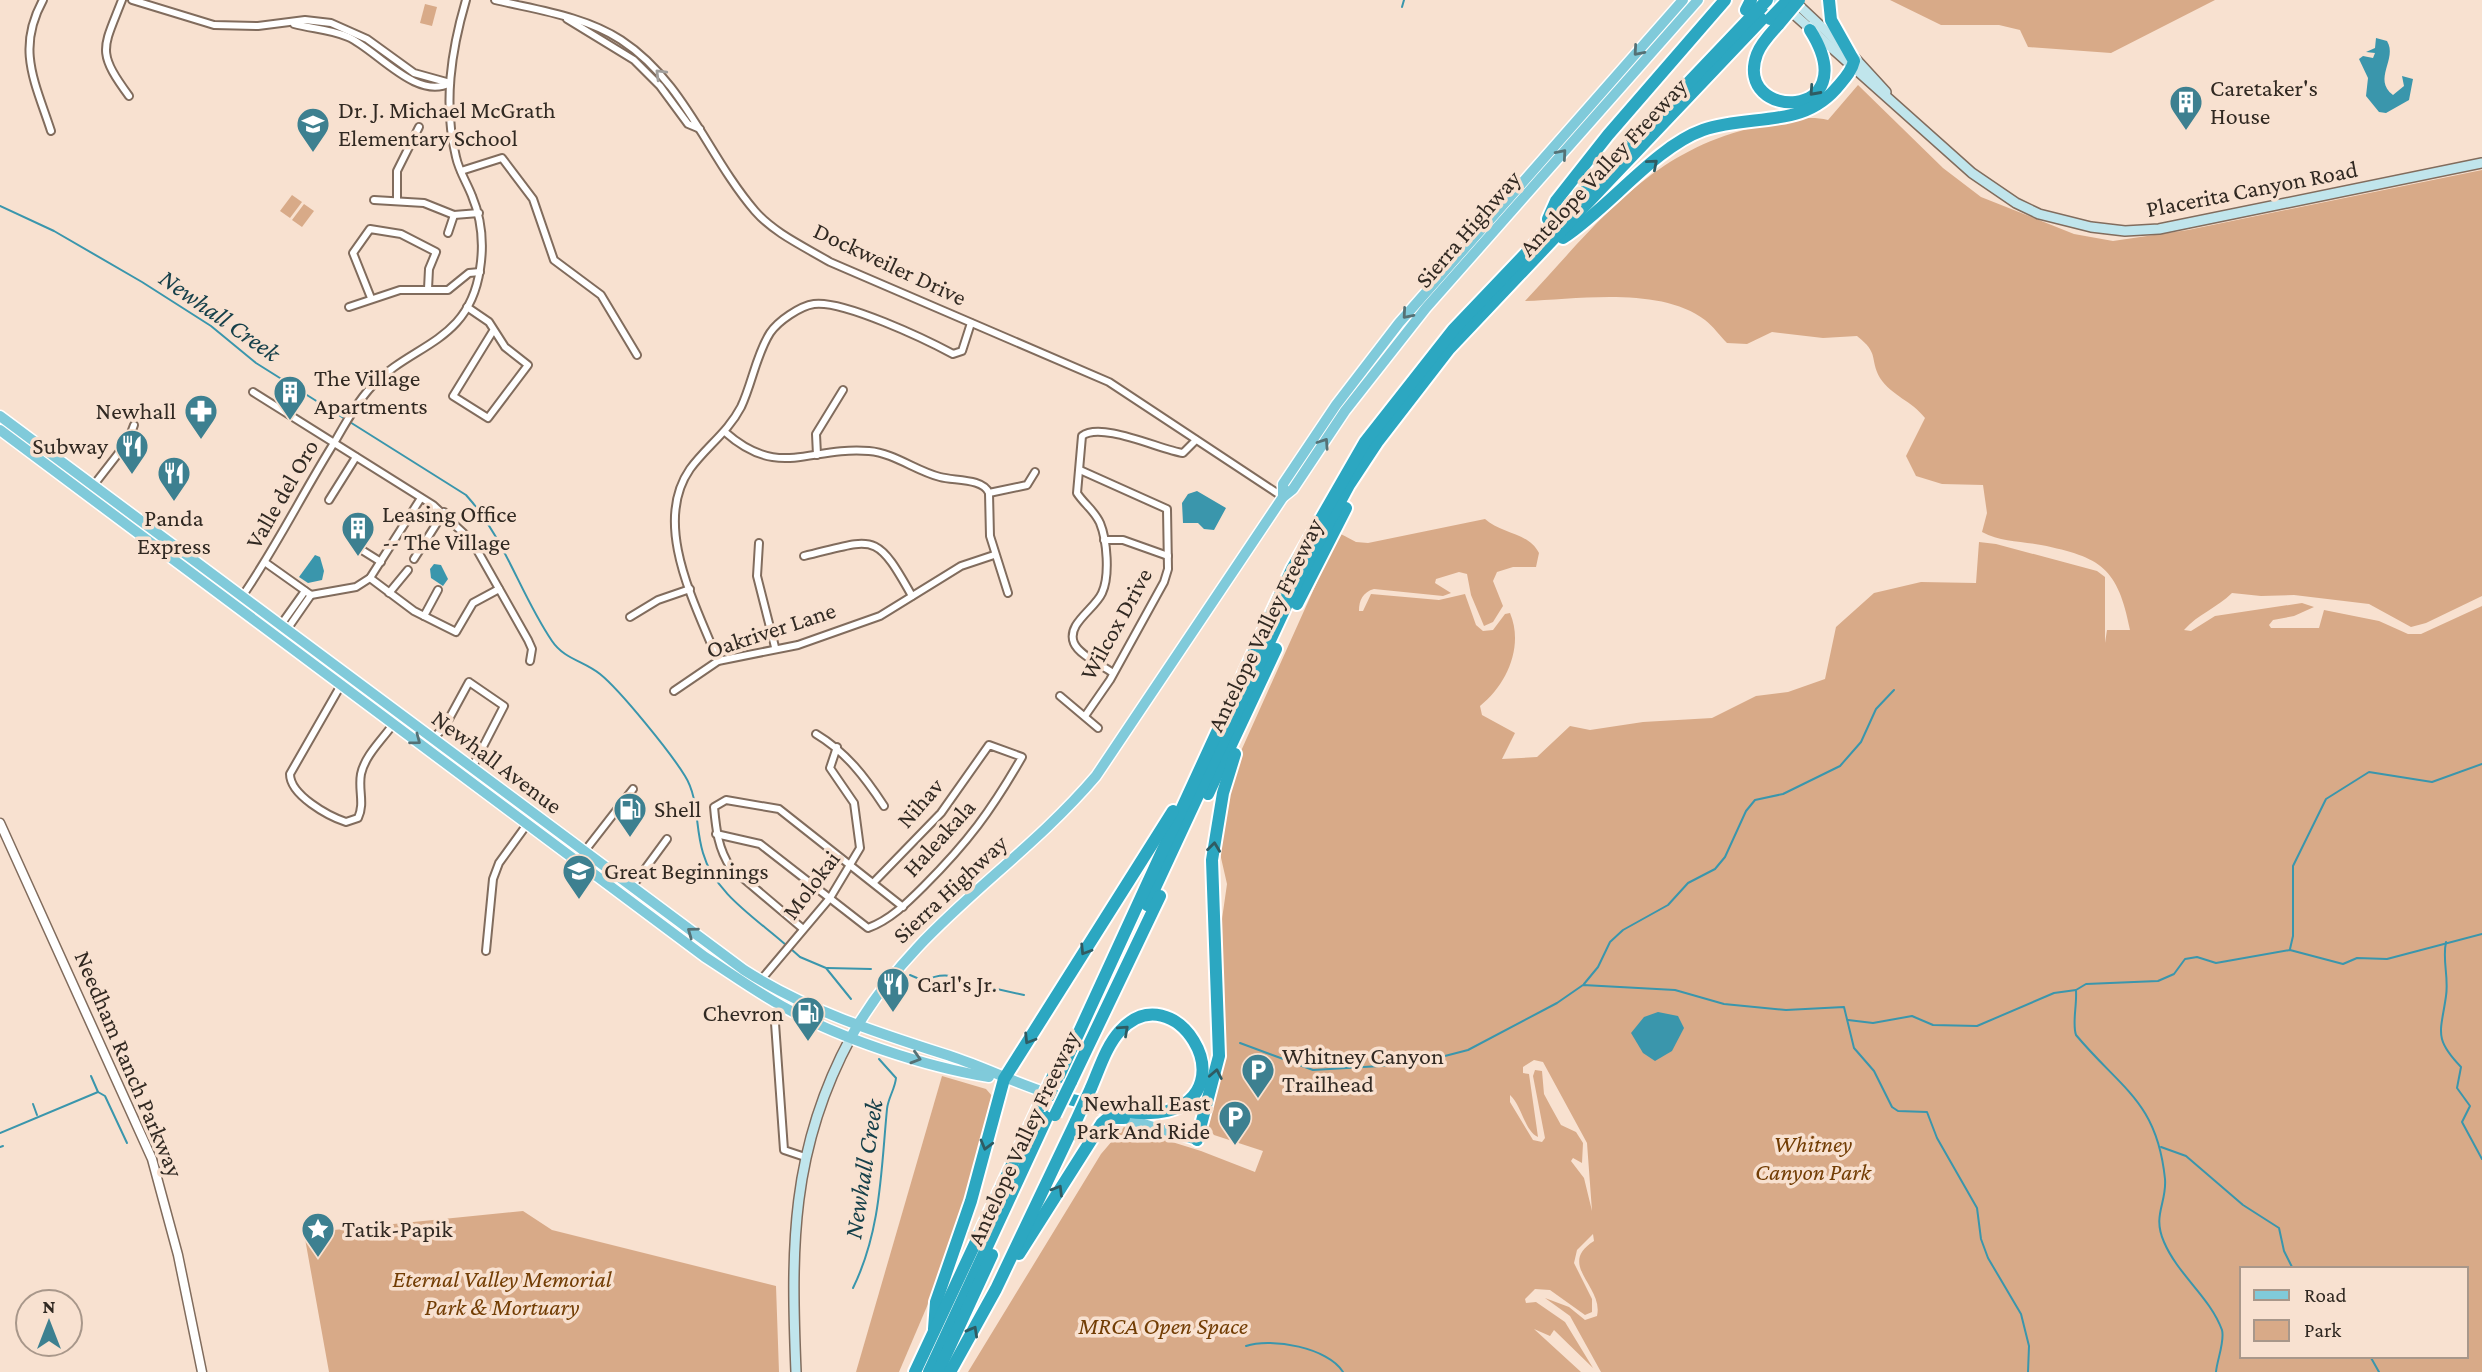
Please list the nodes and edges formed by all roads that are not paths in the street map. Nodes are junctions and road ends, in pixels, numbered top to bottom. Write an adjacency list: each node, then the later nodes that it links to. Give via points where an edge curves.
1 (43, 0): 19 (street, via 28,31 27,49)
2 (122, 0): 17 (street, via 104,50 109,69)
3 (132, 0): 16 (street, via 214,25 319,21 367,39 414,73)
4 (466, 0): 16 (street, Valle del Oro, via 455,37)
5 (495, 0): 34 (street, Dockweiler Drive, via 565,18 634,60 688,124 699,129 756,212 788,237 830,262)
6 (1684, 0): 52 (main road, Sierra Highway, one-way to 52, via 1399,323 1327,418 1283,484)
7 (1698, 0): 52 (main road, Sierra Highway, one-way to 7, via 1426,308)
8 (1725, 0): 26 (highway, via 1608,135 1556,201)
9 (1779, 0): 13 (highway); 14 (main road, Placerita Canyon Road)
10 (1791, 0): 13 (highway, Antelope Valley Freeway, bridge); 15 (main road, Placerita Canyon Road)
11 (1799, 0): 13 (highway, bridge)
12 (1829, 0): 15 (highway, via 1831,20)
13 (1762, 9): 14 (highway, one-way to 13, via 1825,59 1821,85 1809,98 1782,103 1762,90 1754,69); 26 (highway, Antelope Valley Freeway); 28 (highway, Antelope Valley Freeway); 49 (highway, via 1448,349)
14 (1810, 30): 15 (main road, Placerita Canyon Road)
15 (1852, 62): 20 (main road, Placerita Canyon Road, via 1972,173 2016,203 2065,222 2107,229 2159,229); 28 (highway, one-way to 15, via 1584,225 1673,146 1716,126 1813,110 1828,100)
16 (450, 83): 21 (street, Valle del Oro)
17 (129, 96)
18 (419, 127): 22 (street, via 397,170)
19 (51, 131)
20 (2482, 163)
21 (461, 171): 24 (street, Valle del Oro); 36 (street, via 502,158 533,199 554,260 601,295)
22 (397, 199): 23 (street); 25 (street)
23 (374, 200)
24 (479, 213): 25 (street); 29 (street, Valle del Oro)
25 (454, 215): 27 (street)
26 (1548, 219): 49 (highway, Antelope Valley Freeway, via 1420,358)
27 (448, 233)
28 (1563, 238): 49 (highway, Antelope Valley Freeway, via 1440,369)
29 (480, 272): 30 (street, via 469,272 449,290); 33 (street, Valle del Oro)
30 (428, 289): 31 (street); 31 (street, via 436,252 401,234 370,229 352,253)
31 (371, 298): 32 (street)
32 (349, 307)
33 (467, 307): 35 (street, via 489,322); 44 (street, Valle del Oro, via 435,343 383,375)
34 (971, 323): 42 (street, via 962,351 953,354 837,305 812,304 770,332 740,408); 43 (street, Dockweiler Drive, via 1109,382)
35 (493, 331): 35 (street, via 528,365 488,418 453,396)
36 (637, 355)
37 (843, 390): 45 (street, via 816,434)
38 (253, 391): 44 (street)
39 (0, 416): 50 (main road, Newhall Avenue)
40 (134, 425): 50 (street, via 128,441)
41 (0, 430): 60 (main road, Newhall Avenue)
42 (725, 432): 45 (street, via 759,455 786,460); 70 (street, via 689,471 675,507 678,547)
43 (1196, 440): 47 (street, via 1187,452 1178,452 1145,441 1088,432 1082,436); 52 (street, Dockweiler Drive)
44 (334, 443): 46 (street); 66 (street, Valle del Oro)
45 (817, 455): 51 (street, via 872,451 939,477 982,485)
46 (356, 457): 53 (street); 54 (street)
47 (1080, 470): 57 (street, via 1077,495 1093,510); 63 (street, Wilcox Drive, via 1167,509)
48 (1035, 472): 51 (street, via 1027,485)
49 (1348, 479): 56 (highway, Antelope Valley Freeway); 56 (highway, Antelope Valley Freeway)
50 (93, 486): 60 (main road, Newhall Avenue)
51 (989, 493): 61 (street)
52 (1283, 497): 121 (main road, Sierra Highway, via 1096,776 1064,812 929,933 884,985)
53 (421, 498): 55 (street); 65 (street)
54 (329, 500)
55 (444, 512): 64 (street); 69 (street, via 472,541)
56 (1319, 530): 89 (highway, Antelope Valley Freeway); 100 (highway, Antelope Valley Freeway); 124 (highway)
57 (1104, 540): 63 (street, via 1123,540); 83 (street, via 1103,592 1075,626 1073,638 1077,648)
58 (759, 543): 80 (street, via 757,576)
59 (357, 547): 65 (street)
60 (174, 552): 76 (main road, Newhall Avenue)
61 (994, 555): 74 (street); 75 (street, Oakriver Lane, via 961,566)
62 (804, 556): 75 (street, via 855,543 875,546 890,557)
63 (1168, 556): 83 (street, Wilcox Drive, via 1164,582)
64 (414, 559)
65 (381, 562): 68 (street)
66 (266, 563): 72 (street); 76 (street, Valle del Oro)
67 (408, 570): 73 (street)
68 (370, 578): 72 (street, via 349,589); 73 (street)
69 (499, 589): 77 (street, via 472,603 456,632); 81 (street, via 532,649)
70 (690, 589): 78 (street, via 658,600); 82 (street)
71 (438, 590): 77 (street)
72 (308, 593): 79 (street)
73 (389, 593): 77 (street)
74 (1008, 593)
75 (912, 596): 80 (street, Oakriver Lane, via 880,616 798,645)
76 (238, 600): 79 (main road, Newhall Avenue); 85 (main road, Newhall Avenue)
77 (424, 616)
78 (630, 617)
79 (283, 628): 84 (main road, Newhall Avenue)
80 (775, 648): 82 (street, Oakriver Lane)
81 (530, 661)
82 (718, 662): 86 (street, Oakriver Lane)
83 (1113, 673): 88 (street, Wilcox Drive)
84 (355, 681): 85 (street); 94 (main road, Newhall Avenue)
85 (342, 684): 90 (main road, Newhall Avenue); 90 (street, via 290,774 295,789 327,814 346,822 358,818 365,762)
86 (674, 691)
87 (1060, 696): 88 (street)
88 (1085, 716): 92 (street)
89 (1244, 718): 124 (highway, Antelope Valley Freeway); 128 (highway, one-way to 89, via 1220,1045 1211,896 1213,850)
90 (394, 723): 98 (main road, Newhall Avenue, one-way to 98)
91 (444, 728): 94 (street); 96 (street); 96 (street, via 469,682 504,705)
92 (1098, 728)
93 (816, 734): 95 (street)
94 (432, 739): 98 (main road, Newhall Avenue)
95 (837, 747): 101 (street); 109 (street, Molokai, via 830,768 854,803 859,822 860,848)
96 (480, 751): 98 (street)
97 (1022, 757): 110 (street, Nihav, via 989,745 941,813); 113 (street, Haleakala, via 970,839)
98 (471, 774): 103 (main road, Newhall Avenue); 105 (main road, Newhall Avenue)
99 (632, 789): 107 (street)
100 (1180, 801): 123 (highway, one-way to 123); 124 (highway, Antelope Valley Freeway)
101 (884, 806)
102 (0, 823): 132 (street, Needham Ranch Parkway, via 152,1159)
103 (528, 823): 105 (main road); 108 (main road, Newhall Avenue); 115 (street, via 496,871)
104 (716, 834): 109 (street, via 714,807 726,800 779,810); 112 (street, via 760,844); 114 (street, via 731,868)
105 (565, 839): 107 (main road, Newhall Avenue)
106 (667, 839): 111 (street)
107 (584, 852): 108 (main road, Newhall Avenue)
108 (593, 865): 111 (main road, Newhall Avenue, via 624,888); 116 (main road, Newhall Avenue)
109 (852, 866): 110 (street); 112 (street, Molokai)
110 (874, 882): 113 (street)
111 (631, 887): 117 (main road, Newhall Avenue, one-way to 111)
112 (830, 898): 113 (street, Haleakala, via 868,928); 114 (street, Molokai)
113 (903, 906)
114 (802, 928): 117 (street, Molokai)
115 (486, 951)
116 (705, 957): 117 (street, via 720,961 751,982); 119 (main road, Newhall Avenue)
117 (761, 981): 118 (main road, Newhall Avenue)
118 (782, 993): 119 (street); 120 (main road, Newhall Avenue)
119 (781, 1006): 120 (street); 122 (main road, Newhall Avenue); 129 (street, via 775,1023 784,1150)
120 (813, 1008): 121 (main road, Newhall Avenue)
121 (857, 1026): 122 (main road, Sierra Highway); 123 (main road, Newhall Avenue)
122 (851, 1037): 123 (main road, Newhall Avenue, one-way to 123, via 967,1074); 129 (main road, Sierra Highway, via 832,1075)
123 (1004, 1079): 125 (main road, Newhall Avenue); 131 (highway, one-way to 131, via 968,1211 936,1302)
124 (1062, 1079): 126 (highway, Antelope Valley Freeway, bridge); 126 (highway, Antelope Valley Freeway, bridge)
125 (1056, 1096): 127 (main road, Newhall Avenue); 130 (highway, one-way to 125, bridge, via 1076,1121 1091,1088 1115,1039 1126,1026 1158,1017 1182,1025 1201,1053 1197,1086 1187,1099 1165,1111 1137,1111)
126 (1046, 1112): 131 (highway, Antelope Valley Freeway); 135 (highway); 136 (highway); 137 (highway, Antelope Valley Freeway)
127 (1124, 1118): 128 (main road, Newhall Avenue); 130 (highway, one-way to 127, via 1102,1123 1108,1118)
128 (1197, 1140)
129 (805, 1157): 133 (main road, Sierra Highway, via 792,1242)
130 (996, 1289): 138 (highway, one-way to 130)
131 (934, 1329): 134 (highway, Antelope Valley Freeway)
132 (202, 1372)
133 (796, 1372)
134 (915, 1372)
135 (923, 1372)
136 (929, 1372)
137 (938, 1372)
138 (950, 1372)

